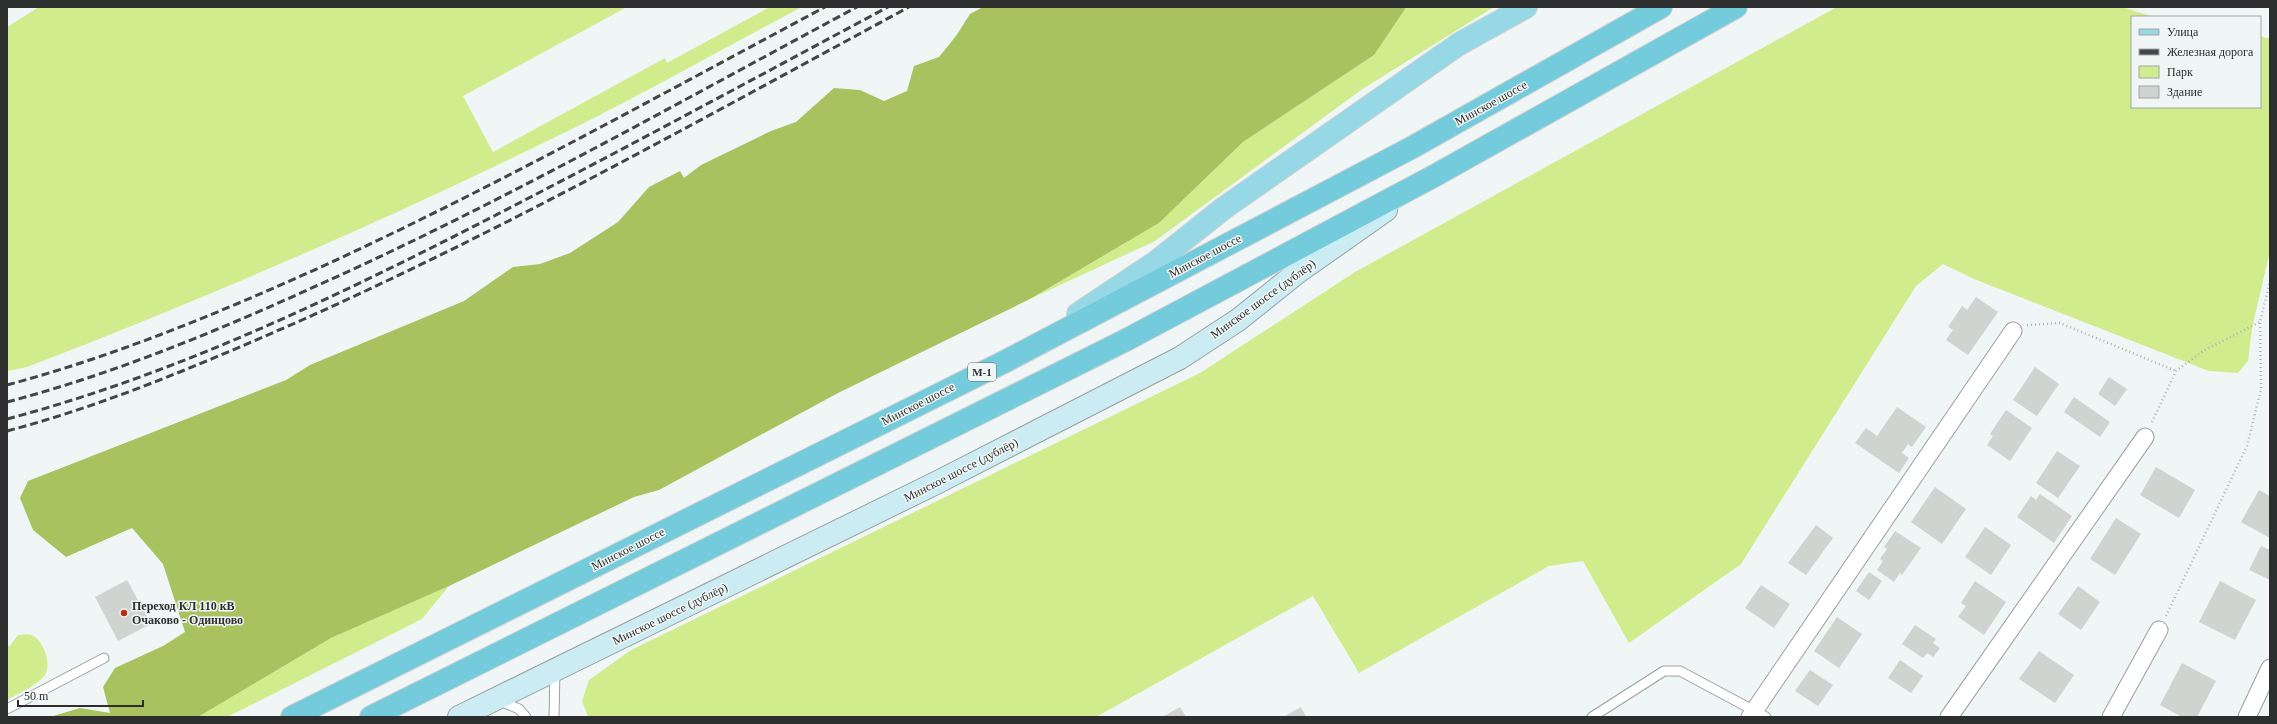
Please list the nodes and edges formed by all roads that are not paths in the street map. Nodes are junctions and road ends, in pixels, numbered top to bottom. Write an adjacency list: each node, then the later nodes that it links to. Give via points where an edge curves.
1 (1526, 7): 6 (main road, via 1459,44 1224,208 1156,262)
2 (1661, 7): 6 (highway, Минское шоссе / М-1, via 1411,148)
3 (1736, 7): 4 (highway)
4 (1434, 176): 11 (main road, Минское шоссе (дублёр), via 1298,272 1238,320 1180,358 936,483); 16 (highway, via 1126,340)
5 (2013, 331): 14 (street)
6 (1004, 362): 15 (highway, Минское шоссе / М-1)
7 (2145, 437): 21 (street)
8 (2159, 630): 22 (street)
9 (104, 658): 13 (lane)
10 (2270, 668): 23 (street)
11 (555, 670): 12 (main road, Минское шоссе (дублёр)); 19 (lane)
12 (495, 699): 17 (main road, Минское шоссе (дублёр)); 18 (lane, via 519,709)
13 (7, 709)
14 (1757, 715): 20 (lane, via 1680,671 1671,670 1664,671)
15 (292, 717)
16 (371, 717)
17 (459, 717)
18 (526, 717)
19 (554, 717)
20 (1592, 717)
21 (1949, 717)
22 (2111, 717)
23 (2246, 717)

